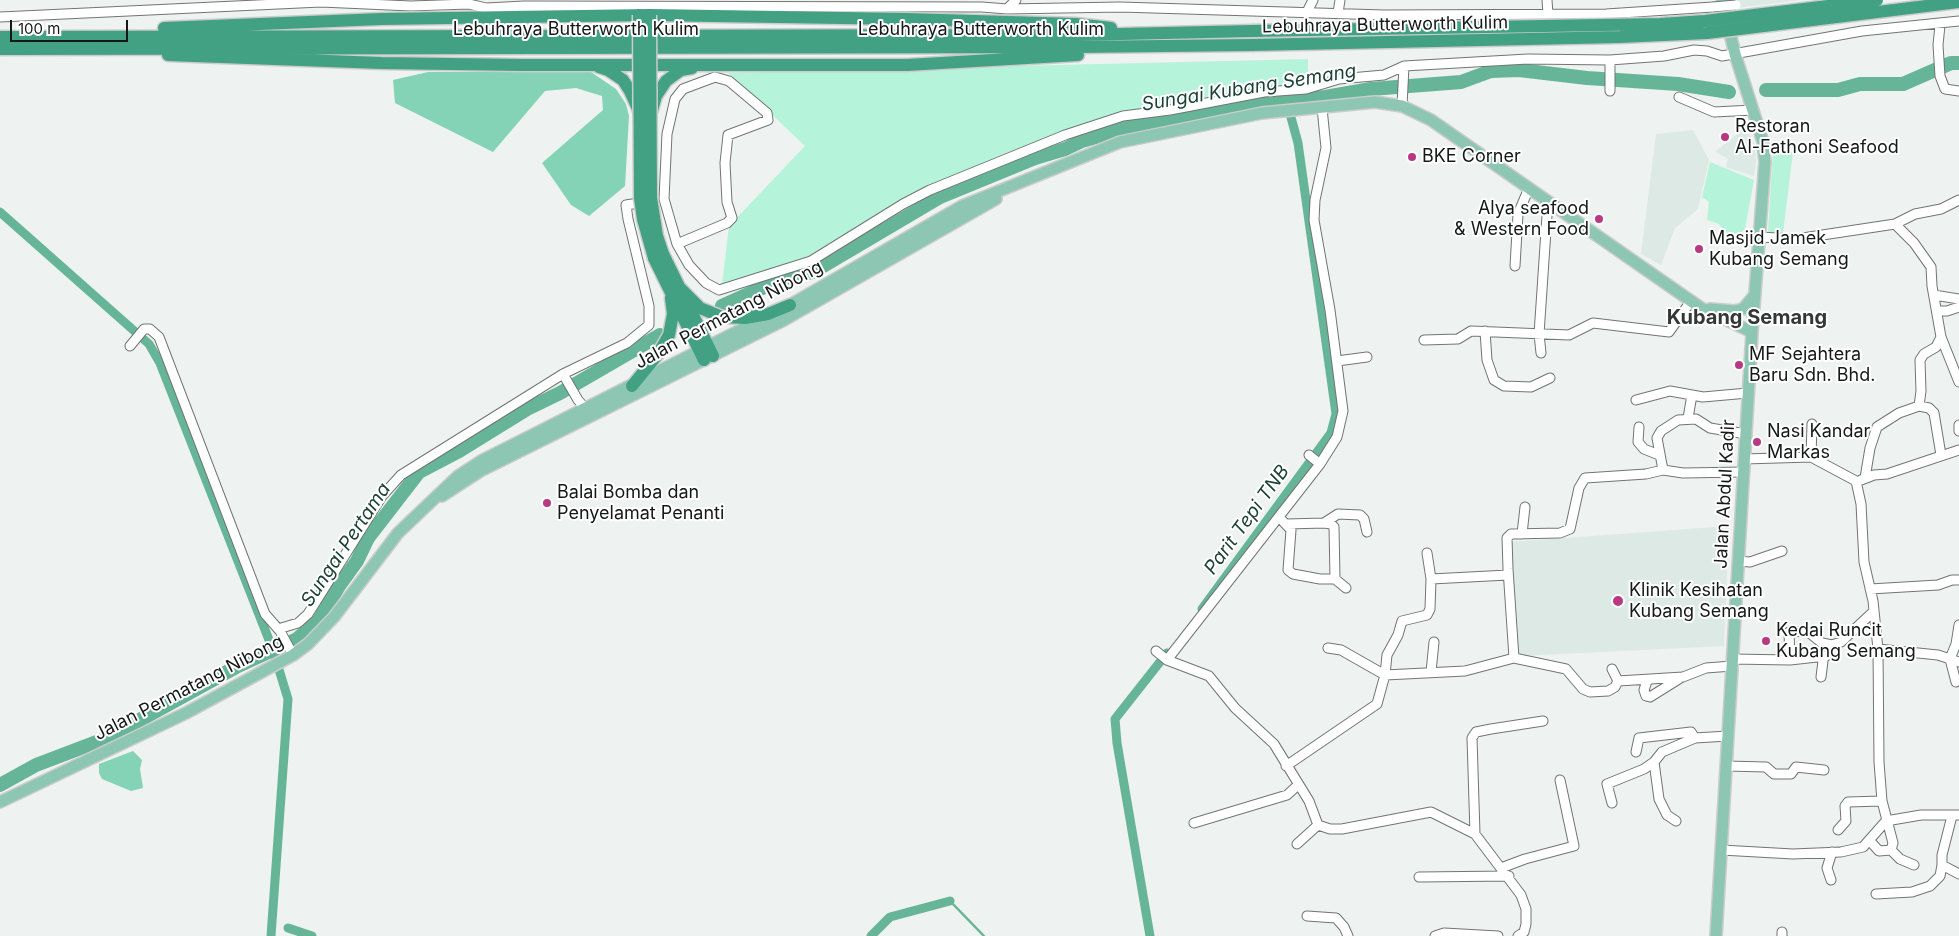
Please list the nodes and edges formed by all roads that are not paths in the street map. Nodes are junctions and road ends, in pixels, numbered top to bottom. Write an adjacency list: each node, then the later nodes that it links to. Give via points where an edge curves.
1 (1016, 0): 14 (street)
2 (1031, 0): 13 (street)
3 (1313, 0): 15 (street)
4 (1340, 0): 16 (street)
5 (1547, 0): 17 (street)
6 (1861, 0): 22 (street)
7 (1877, 0): 23 (highway, Lebuhraya Butterworth Kulim, bridge, via 1660,24)
8 (471, 2): 10 (street, via 486,8); 19 (street, via 411,6 321,2)
9 (1959, 2): 26 (highway, Lebuhraya Butterworth Kulim, bridge, via 1707,34)
10 (724, 3): 14 (street)
11 (1718, 3): 12 (street, bridge); 17 (street, via 1606,14); 28 (main road, Jalan Abdul Kadir)
12 (1736, 5)
13 (1038, 8): 14 (street); 15 (street)
14 (1007, 9)
15 (1307, 12): 16 (street)
16 (1338, 13): 17 (street)
17 (1548, 14)
18 (645, 15): 23 (highway, via 1076,24); 25 (highway, via 187,26); 32 (highway, bridge)
19 (0, 17)
20 (1959, 21): 21 (street)
21 (1940, 25): 22 (street); 35 (street, via 1940,76 1945,89)
22 (1862, 31): 28 (street)
23 (1152, 32): 25 (highway, Lebuhraya Butterworth Kulim)
24 (0, 37): 25 (highway, Lebuhraya Butterworth Kulim)
25 (70, 43): 26 (highway, Lebuhraya Butterworth Kulim); 27 (highway, Lebuhraya Butterworth Kulim); 31 (highway, via 187,57 381,64)
26 (1152, 47): 29 (highway, via 1076,56 907,65)
27 (0, 49)
28 (1736, 56): 30 (street, via 1694,50); 39 (main road, Jalan Abdul Kadir)
29 (719, 64): 32 (highway); 40 (highway, via 680,70 666,81)
30 (1610, 64): 33 (street, via 1528,59); 34 (street)
31 (591, 65): 32 (highway); 40 (highway, via 608,70 623,80)
32 (645, 65): 40 (highway, bridge)
33 (1405, 69): 37 (street); 48 (street, via 1384,75 1339,79 1319,87 1264,92 1123,116 1098,124 930,190 811,261 719,290 706,283 689,266)
34 (1610, 89)
35 (1959, 91)
36 (1678, 97): 39 (street, via 1714,112)
37 (1404, 101): 38 (main road, Jalan Permatang Nibong); 42 (main road, Jalan Permatang Nibong)
38 (1322, 108): 41 (main road, Jalan Permatang Nibong, via 1262,113 1120,142); 67 (street, via 1326,148 1314,220)
39 (1753, 108): 47 (main road, Jalan Abdul Kadir, via 1765,162)
40 (645, 113): 50 (highway, bridge, via 640,198 643,219)
41 (1052, 168): 54 (main road, Jalan Permatang Nibong, via 962,206); 65 (main road, Jalan Permatang Nibong, via 784,320)
42 (1529, 188): 45 (main road, Jalan Permatang Nibong); 49 (street, via 1518,214)
43 (664, 199): 48 (street); 48 (street, via 666,134 675,99 683,89 698,83 715,78 729,81 767,113 768,120 728,135 725,163 727,202 732,218); 68 (street, via 626,205 649,306 649,325 627,343)
44 (1959, 200): 46 (street)
45 (1548, 201): 55 (main road, Jalan Permatang Nibong); 60 (street)
46 (1895, 224): 47 (street, via 1796,239); 51 (street, via 1914,242 1931,267)
47 (1758, 237): 52 (main road, Jalan Abdul Kadir)
48 (677, 244)
49 (1515, 266)
50 (675, 290): 54 (highway, via 700,308 722,317 768,314); 65 (highway); 71 (highway, via 669,335)
51 (1934, 295): 53 (street); 57 (street)
52 (1754, 296): 55 (main road, via 1748,306 1734,312); 59 (main road, Jalan Abdul Kadir)
53 (1959, 299)
54 (790, 305): 65 (main road, Jalan Permatang Nibong)
55 (1696, 305): 59 (main road, Jalan Permatang Nibong); 60 (street, via 1669,332 1593,322 1572,334)
56 (1959, 307): 57 (street)
57 (1937, 311): 61 (street)
58 (1485, 330): 60 (street); 62 (street, via 1471,331 1458,338); 69 (street, via 1487,360 1494,380 1504,386 1531,387)
59 (1752, 332): 72 (main road, Jalan Abdul Kadir)
60 (1540, 334): 64 (street)
61 (1942, 337): 70 (street); 76 (street, via 1936,347 1920,360)
62 (1424, 340)
63 (130, 346): 111 (street, via 144,329 150,328 159,337 265,614)
64 (1541, 353)
65 (706, 354): 71 (main road, Jalan Permatang Nibong); 93 (main road, Jalan Permatang Nibong, via 482,470 457,488)
66 (1367, 357): 67 (street)
67 (1337, 361): 89 (street, via 1343,411 1337,437)
68 (565, 378): 75 (street); 111 (street, via 401,475 382,496 308,614 298,623)
69 (1550, 378)
70 (1959, 382)
71 (632, 386): 75 (main road, Jalan Permatang Nibong)
72 (1748, 393): 73 (street, via 1712,397); 82 (main road, Jalan Abdul Kadir)
73 (1692, 395): 74 (street, via 1670,391); 77 (street)
74 (1636, 400)
75 (581, 404): 93 (main road, Jalan Permatang Nibong, via 481,461)
76 (1918, 406): 86 (street, via 1929,408 1934,413); 92 (street, via 1880,423)
77 (1688, 418): 82 (street, via 1710,428); 85 (street, via 1678,420 1661,431 1657,438)
78 (1812, 424): 87 (street)
79 (1959, 425): 81 (street)
80 (1639, 427): 85 (street, via 1638,442 1644,449)
81 (1959, 432)
82 (1746, 434): 88 (main road, Jalan Abdul Kadir)
83 (1959, 450): 86 (street)
84 (1309, 455): 89 (street)
85 (1660, 455): 90 (street)
86 (1941, 455): 92 (street)
87 (1812, 457): 88 (street); 92 (street)
88 (1744, 459): 91 (main road, Jalan Abdul Kadir)
89 (1319, 463): 95 (street)
90 (1663, 470): 91 (street); 99 (street, via 1584,478 1570,529 1560,534)
91 (1743, 472): 102 (main road, Jalan Abdul Kadir)
92 (1861, 480): 108 (street, via 1864,562)
93 (427, 503): 115 (main road, Jalan Permatang Nibong, via 398,532 334,617 308,644)
94 (1525, 507): 99 (street)
95 (1279, 517): 97 (street); 133 (street, via 1162,656 1209,676 1235,708 1274,744)
96 (1324, 523): 97 (street); 98 (street, via 1338,514 1360,515); 104 (street, via 1334,527)
97 (1287, 524): 104 (street, via 1292,530 1288,570 1293,574)
98 (1367, 532)
99 (1522, 534): 103 (street, via 1511,534 1507,538)
100 (1782, 551): 102 (street, via 1750,562)
101 (1427, 553): 105 (street)
102 (1738, 561): 119 (main road, Jalan Abdul Kadir)
103 (1508, 574): 105 (street); 116 (street)
104 (1335, 579): 107 (street)
105 (1431, 579): 122 (street, via 1427,615 1402,620 1387,655)
106 (1959, 580): 108 (street, via 1938,586)
107 (1346, 588)
108 (1870, 589): 109 (street)
109 (1874, 611): 114 (street); 117 (street, via 1847,637 1832,645 1822,643 1807,631 1790,632)
110 (1959, 625): 118 (street)
111 (279, 630): 115 (street)
112 (1434, 642): 121 (street)
113 (1328, 648): 122 (street, via 1342,650)
114 (1878, 648): 118 (street, via 1938,654); 138 (street)
115 (289, 653): 139 (main road, Jalan Permatang Nibong, via 186,713 13,793)
116 (1514, 658): 121 (street, via 1464,671); 125 (street, via 1566,669 1586,691 1608,691)
117 (1790, 660): 119 (street); 124 (street, via 1823,656)
118 (1955, 661): 127 (street)
119 (1732, 662): 123 (street); 129 (main road, Jalan Abdul Kadir)
120 (1612, 669): 125 (street)
121 (1431, 672): 122 (street)
122 (1385, 675): 133 (street, via 1377,704)
123 (1683, 677): 126 (street); 126 (street, via 1650,697 1644,690)
124 (1820, 677)
125 (1618, 681): 126 (street)
126 (1647, 681)
127 (1956, 682)
128 (1543, 721): 147 (street, via 1476,732 1472,738)
129 (1728, 736): 130 (street); 134 (main road, Jalan Abdul Kadir)
130 (1695, 738): 131 (street, via 1691,732 1639,738); 132 (street, via 1662,752)
131 (1636, 752)
132 (1654, 762): 140 (street, via 1607,784); 142 (street, via 1659,799 1667,815)
133 (1286, 766): 137 (street)
134 (1726, 766): 135 (street, via 1766,767 1774,774 1791,774 1796,767); 150 (main road, Jalan Abdul Kadir)
135 (1824, 770)
136 (1560, 780): 155 (street, via 1574,846)
137 (1298, 785): 144 (street, via 1287,795); 145 (street, via 1309,801)
138 (1882, 801): 143 (street); 146 (street, via 1848,802 1845,806 1846,821)
139 (0, 802)
140 (1612, 803)
141 (1955, 815): 143 (street, via 1921,815); 154 (street, via 1942,855)
142 (1676, 821)
143 (1886, 821): 148 (street); 151 (street, via 1893,843)
144 (1194, 823)
145 (1318, 825): 147 (street, via 1342,829 1431,812); 149 (street)
146 (1838, 830)
147 (1475, 834): 155 (street)
148 (1869, 840): 151 (street, via 1879,851); 152 (street, via 1863,847)
149 (1297, 844)
150 (1721, 850): 152 (street, via 1793,854); 166 (main road, Jalan Abdul Kadir)
151 (1891, 850): 153 (street, via 1900,859)
152 (1832, 852): 159 (street, via 1827,868)
153 (1914, 865)
154 (1942, 865): 156 (street); 160 (street, via 1940,876 1930,886 1912,892)
155 (1501, 868): 157 (street)
156 (1959, 874)
157 (1509, 876): 158 (street); 165 (street, via 1526,909 1526,924)
158 (1418, 877)
159 (1831, 880)
160 (1876, 894)
161 (1307, 916): 162 (street, via 1336,918)
162 (1348, 936)
163 (1435, 936): 164 (street, via 1444,933)
164 (1498, 936)
165 (1520, 936)
166 (1716, 936)

